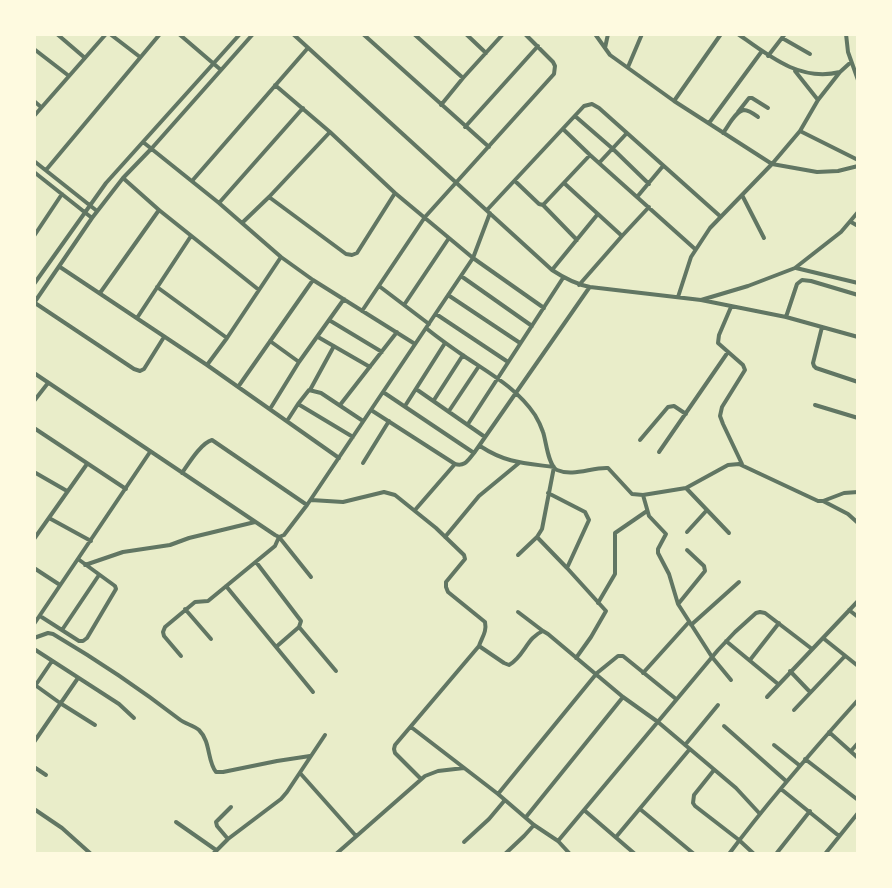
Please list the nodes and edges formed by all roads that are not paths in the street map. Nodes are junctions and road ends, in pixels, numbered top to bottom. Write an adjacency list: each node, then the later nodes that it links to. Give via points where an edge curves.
1 (57, 34): 29 (street)
2 (108, 34): 28 (street); 29 (street)
3 (160, 34): 28 (street)
4 (178, 34): 31 (street)
5 (240, 34): 31 (street)
6 (253, 34): 33 (street)
7 (293, 34): 23 (street)
8 (414, 34): 37 (street)
9 (466, 34): 25 (street)
10 (503, 34): 25 (street)
11 (525, 34): 20 (street)
12 (595, 34): 21 (street)
13 (608, 34): 21 (street)
14 (642, 34): 32 (street)
15 (721, 34): 42 (street)
16 (738, 34): 24 (street)
17 (846, 34): 30 (street)
18 (363, 35): 43 (street)
19 (784, 36): 26 (street); 27 (street)
20 (537, 46): 52 (street); 59 (street, via 554,62 554,74)
21 (605, 48): 32 (street)
22 (34, 49): 36 (street)
23 (307, 49): 39 (street); 74 (street)
24 (762, 51): 27 (street); 51 (street)
25 (486, 53): 37 (street)
26 (810, 54)
27 (768, 56): 34 (street)
28 (140, 57): 69 (street)
29 (85, 58): 36 (street)
30 (851, 62): 35 (street); 38 (street)
31 (214, 64): 33 (street); 58 (street)
32 (628, 68): 42 (street)
33 (221, 70): 60 (street)
34 (795, 70): 35 (street, via 831,75); 40 (street)
35 (840, 72): 40 (street)
36 (69, 76): 44 (street)
37 (463, 78): 43 (street)
38 (858, 80)
39 (275, 85): 45 (street); 72 (street)
40 (819, 100): 54 (street)
41 (34, 101): 44 (street)
42 (674, 101): 51 (street)
43 (441, 105): 52 (street)
44 (42, 107): 48 (street)
45 (303, 108): 55 (street); 82 (street)
46 (768, 108): 47 (street, via 749,98)
47 (738, 112): 50 (street, via 747,110); 57 (street)
48 (34, 116)
49 (575, 116): 53 (street); 56 (street, via 592,104); 61 (street)
50 (758, 117)
51 (709, 123): 57 (street)
52 (465, 127): 59 (street)
53 (563, 129): 62 (street); 73 (street)
54 (800, 131): 63 (street); 66 (street)
55 (330, 132): 77 (street); 80 (street)
56 (627, 133): 61 (street); 67 (street)
57 (723, 134): 66 (street)
58 (143, 142): 60 (street); 83 (street)
59 (489, 147): 74 (street)
60 (152, 148): 71 (street); 72 (street)
61 (613, 149): 65 (street); 76 (street)
62 (590, 155): 65 (street); 75 (street)
63 (858, 160)
64 (34, 161): 69 (street)
65 (599, 163): 81 (street)
66 (772, 164): 68 (street, via 817,172); 79 (street)
67 (663, 166): 76 (street); 92 (street)
68 (858, 166)
69 (46, 170): 83 (street)
70 (34, 172): 78 (street)
71 (123, 178): 86 (street); 88 (street)
72 (192, 181): 82 (street)
73 (515, 181): 84 (street); 89 (street)
74 (457, 183): 89 (street); 94 (street)
75 (564, 183): 84 (street); 91 (street)
76 (649, 184): 81 (street)
77 (395, 193): 80 (street, via 352,255); 94 (street)
78 (62, 194): 87 (street); 98 (street)
79 (742, 195): 92 (street); 102 (street)
80 (269, 197): 96 (street)
81 (637, 197): 85 (street)
82 (219, 203): 96 (street)
83 (90, 205): 87 (street); 88 (street)
84 (543, 205): 103 (street)
85 (649, 207): 100 (street); 104 (street)
86 (159, 210): 99 (street); 120 (street)
87 (85, 211): 93 (street); 114 (street)
88 (98, 211): 93 (street)
89 (488, 212): 106 (street); 109 (street)
90 (858, 212): 95 (street)
91 (597, 215): 100 (street); 103 (street)
92 (721, 217): 104 (street)
93 (92, 218): 107 (street)
94 (426, 218): 101 (street); 116 (street)
95 (851, 222): 97 (street); 108 (street)
96 (242, 224): 105 (street)
97 (858, 226)
98 (34, 236)
99 (191, 236): 117 (street); 119 (street)
100 (622, 236): 115 (street)
101 (449, 238): 106 (street); 127 (street)
102 (764, 238)
103 (577, 240): 109 (street)
104 (695, 249): 123 (street)
105 (281, 257): 112 (street); 119 (street)
106 (473, 258): 110 (street); 129 (street)
107 (60, 267): 120 (street); 126 (street)
108 (795, 268): 113 (street); 125 (street)
109 (552, 270): 111 (street)
110 (461, 276): 121 (street); 136 (street)
111 (563, 278): 115 (street); 129 (street)
112 (313, 280): 124 (street); 143 (street)
113 (858, 283)
114 (34, 284)
115 (579, 285): 118 (street)
116 (379, 286): 127 (street); 130 (street)
117 (157, 287): 133 (street); 142 (street)
118 (590, 287): 123 (street); 164 (street)
119 (259, 290): 142 (street)
120 (100, 293): 133 (street)
121 (448, 295): 131 (street); 145 (street)
122 (858, 295): 132 (street, via 802,280 797,284)
123 (678, 297): 125 (street)
124 (344, 299): 130 (street); 134 (street)
125 (701, 300): 128 (street)
126 (35, 302): 139 (street, via 140,371)
127 (404, 305): 135 (street)
128 (731, 307): 132 (street); 149 (street, via 718,339)
129 (543, 308): 136 (street)
130 (362, 311): 138 (street)
131 (436, 314): 135 (street); 152 (street)
132 (786, 317): 137 (street)
133 (137, 318): 139 (street)
134 (329, 320): 140 (street); 148 (street)
135 (428, 326): 144 (street); 146 (street)
136 (532, 326): 145 (street)
137 (822, 327): 141 (street); 158 (street, via 814,366)
138 (397, 332): 146 (street); 148 (street)
139 (164, 337): 153 (street)
140 (318, 337): 147 (street); 151 (street)
141 (858, 337)
142 (227, 338): 153 (street)
143 (270, 341): 151 (street); 160 (street)
144 (445, 343): 150 (street); 161 (street)
145 (520, 343): 152 (street)
146 (415, 344): 163 (street)
147 (334, 346): 155 (street); 162 (street)
148 (382, 352): 155 (street)
149 (728, 352): 174 (street); 193 (street, via 745,370 720,416)
150 (463, 355): 154 (street); 165 (street)
151 (299, 362): 171 (street)
152 (508, 362): 157 (street)
153 (207, 365): 160 (street)
154 (479, 366): 157 (street); 173 (street)
155 (370, 367): 168 (street)
156 (34, 373): 159 (street)
157 (498, 378): 164 (street); 179 (street)
158 (858, 382)
159 (48, 383): 166 (street); 185 (street)
160 (238, 387): 171 (street)
161 (416, 388): 165 (street); 170 (street)
162 (309, 390): 167 (street); 168 (street)
163 (383, 392): 170 (street); 172 (street)
164 (516, 393): 182 (street); 194 (street, via 540,424)
165 (434, 400): 173 (street)
166 (34, 401)
167 (298, 404): 176 (street); 181 (street)
168 (340, 405): 177 (street)
169 (815, 405): 175 (street)
170 (405, 406): 187 (street)
171 (270, 409): 176 (street)
172 (371, 410): 177 (street); 178 (street)
173 (449, 411): 179 (street)
174 (686, 414): 183 (street, via 674,406 668,407); 186 (street)
175 (858, 418)
176 (287, 421): 188 (street)
177 (363, 421): 181 (street)
178 (389, 421): 189 (street); 192 (street)
179 (468, 424): 182 (street)
180 (34, 428): 191 (street)
181 (353, 437): 188 (street)
182 (485, 437): 184 (street)
183 (640, 440)
184 (480, 446): 187 (street); 190 (street, via 498,457)
185 (150, 452): 196 (street); 198 (street)
186 (659, 452)
187 (474, 453): 192 (street, via 465,464)
188 (339, 458): 203 (street)
189 (363, 463)
190 (520, 463): 194 (street); 217 (street, via 479,496)
191 (87, 464): 198 (street); 199 (street)
192 (454, 464): 206 (street)
193 (743, 465): 197 (street, via 728,465); 204 (street)
194 (554, 467): 201 (street); 202 (street, via 570,472 608,468 632,494)
195 (34, 471): 199 (street)
196 (182, 473): 205 (street, via 204,444 212,440); 210 (street)
197 (686, 488): 202 (street); 207 (street)
198 (126, 489): 220 (street)
199 (67, 492): 209 (street)
200 (858, 492): 204 (street)
201 (548, 493): 218 (street, via 544,522); 227 (street, via 585,512 589,520)
202 (644, 495): 208 (street)
203 (310, 500): 205 (street); 206 (street, via 344,502 389,492)
204 (823, 501): 211 (street)
205 (307, 505): 216 (street, via 288,532)
206 (415, 510): 217 (street)
207 (707, 510): 214 (street); 215 (street)
208 (647, 511): 234 (street, via 615,533 616,570); 235 (street, via 666,534 658,553)
209 (49, 518): 213 (street); 220 (street)
210 (255, 522): 216 (street); 225 (street, via 170,545 123,552)
211 (858, 523)
212 (34, 529): 213 (street)
213 (39, 532): 219 (street)
214 (687, 532)
215 (729, 533)
216 (279, 537): 224 (street, via 275,546); 229 (street)
217 (445, 537): 251 (street, via 465,559 446,587 484,622 485,633)
218 (537, 537): 222 (street); 227 (street)
219 (34, 539)
220 (91, 541): 223 (street)
221 (687, 550): 235 (street, via 705,571)
222 (518, 555)
223 (78, 559): 225 (street); 231 (street)
224 (256, 562): 232 (street); 244 (street, via 300,619)
225 (85, 565): 228 (street)
226 (34, 567): 231 (street)
227 (567, 568): 234 (street)
228 (99, 575): 245 (street); 245 (street, via 116,589 87,638 79,641)
229 (311, 578)
230 (739, 582): 241 (street)
231 (60, 585): 239 (street)
232 (226, 586): 236 (street, via 208,601 195,602); 252 (street)
233 (858, 601): 237 (street)
234 (598, 603): 256 (street, via 606,611)
235 (678, 604): 241 (street)
236 (185, 609): 249 (street); 257 (street, via 163,630)
237 (849, 610): 240 (street); 248 (street)
238 (518, 612): 246 (street)
239 (37, 617): 243 (street); 245 (street)
240 (858, 617)
241 (690, 623): 259 (street); 267 (street)
242 (779, 623): 250 (street, via 756,613); 254 (street); 261 (street)
243 (34, 624)
244 (299, 627): 252 (street); 264 (street)
245 (62, 630)
246 (543, 631): 251 (street, via 510,664); 255 (street)
247 (34, 638): 294 (street, via 53,634 199,731 216,772)
248 (823, 638): 254 (street); 258 (street)
249 (211, 639)
250 (726, 641): 259 (street); 261 (street)
251 (479, 646): 285 (street)
252 (276, 647): 273 (street)
253 (34, 649): 262 (street)
254 (812, 649): 265 (street)
255 (567, 650): 256 (street); 260 (street)
256 (582, 650): 260 (street)
257 (182, 656)
258 (845, 656): 263 (street); 272 (street)
259 (712, 657): 269 (street); 276 (street)
260 (576, 658): 266 (street)
261 (750, 660): 270 (street)
262 (52, 661): 268 (street); 271 (street)
263 (858, 666)
264 (336, 671)
265 (790, 671): 270 (street); 272 (street)
266 (597, 673): 267 (street, via 621,655); 274 (street); 306 (street)
267 (643, 673): 276 (street)
268 (78, 678): 278 (street); 281 (street)
269 (731, 680)
270 (778, 684): 275 (street)
271 (35, 685): 278 (street)
272 (810, 692): 280 (street)
273 (313, 693)
274 (623, 697): 282 (street); 316 (street)
275 (767, 697)
276 (676, 700): 282 (street)
277 (858, 700): 286 (street)
278 (60, 703): 283 (street); 288 (street)
279 (718, 705): 290 (street)
280 (794, 710)
281 (134, 718)
282 (658, 723): 290 (street); 312 (street)
283 (94, 725)
284 (724, 726): 304 (street)
285 (411, 727): 299 (street); 303 (street, via 394,749)
286 (829, 732): 293 (street); 296 (street)
287 (325, 735): 294 (street)
288 (34, 742)
289 (858, 743): 293 (street)
290 (685, 745): 292 (street)
291 (774, 745): 297 (street)
292 (689, 750): 300 (street); 311 (street)
293 (850, 751): 295 (street)
294 (310, 756): 301 (street)
295 (858, 758)
296 (805, 759): 297 (street); 308 (street)
297 (799, 765): 304 (street)
298 (34, 767): 302 (street)
299 (464, 768): 303 (street, via 432,772); 306 (street)
300 (714, 770): 315 (street); 323 (street, via 694,795 693,803)
301 (300, 773): 319 (street); 322 (street, via 281,799)
302 (46, 775)
303 (421, 779): 319 (street)
304 (786, 782): 305 (street)
305 (781, 789): 313 (street); 315 (street)
306 (498, 794): 307 (street)
307 (505, 800): 316 (street); 325 (street)
308 (858, 800)
309 (231, 807): 322 (street, via 216,822)
310 (34, 809): 328 (street)
311 (640, 809): 321 (street); 332 (street)
312 (584, 810): 321 (street); 324 (street)
313 (810, 811): 320 (street); 335 (street)
314 (858, 813): 320 (street)
315 (759, 814): 323 (street)
316 (526, 817): 318 (street)
317 (176, 822): 326 (street)
318 (534, 825): 324 (street); 330 (street)
319 (356, 836): 329 (street)
320 (839, 836): 336 (street)
321 (616, 837): 331 (street)
322 (228, 839): 326 (street)
323 (739, 840): 333 (street); 334 (street)
324 (558, 841): 327 (street)
325 (464, 842)
326 (215, 852)
327 (566, 852)
328 (91, 854)
329 (336, 854)
330 (505, 854)
331 (635, 854)
332 (694, 854)
333 (729, 854)
334 (754, 854)
335 (776, 854)
336 (825, 854)

